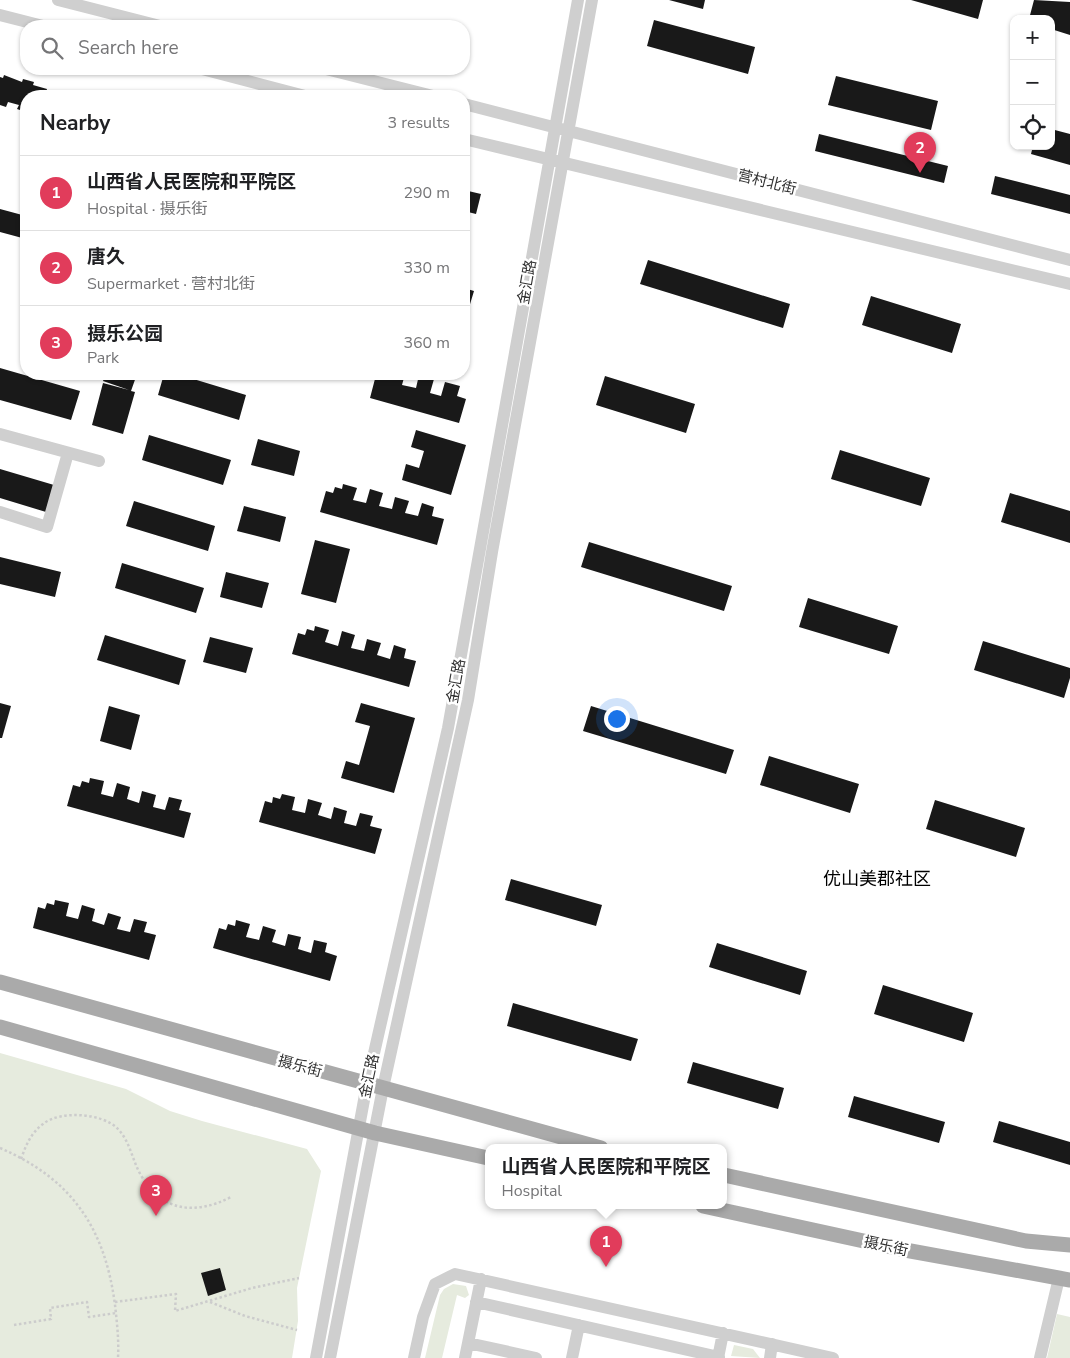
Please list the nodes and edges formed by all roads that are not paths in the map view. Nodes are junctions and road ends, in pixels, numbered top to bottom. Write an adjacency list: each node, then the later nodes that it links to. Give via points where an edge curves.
1 (58, 0): 6 (street)
2 (578, 0): 12 (street, 金汇路)
3 (592, 0): 13 (street, 金汇路)
4 (0, 15): 5 (street)
5 (20, 20)
6 (136, 20)
7 (225, 75): 9 (street)
8 (350, 75): 10 (street)
9 (281, 90)
10 (409, 90)
11 (470, 106): 12 (street, 营村北街)
12 (554, 128): 13 (street, 营村北街); 15 (street, 金汇路)
13 (567, 131): 15 (street, 金汇路); 16 (street, 营村北街)
14 (470, 141): 15 (street, 营村北街)
15 (555, 162): 17 (street, 营村北街); 24 (street, 金汇路, via 448,728); 25 (street, 金汇路, via 468,700)
16 (1070, 260)
17 (1070, 284)
18 (0, 434): 19 (street)
19 (68, 453): 20 (street); 21 (street, via 47,527)
20 (99, 462)
21 (0, 512)
22 (0, 982): 24 (main road, 摄乐街)
23 (0, 1026): 26 (main road)
24 (367, 1084): 25 (main road, 摄乐街); 26 (street, 金汇路)
25 (383, 1088): 27 (street, 金汇路); 28 (main road, 摄乐街)
26 (359, 1128): 27 (main road); 41 (street, 金汇路)
27 (375, 1133): 29 (main road); 42 (street, 金汇路)
28 (586, 1144)
29 (485, 1157)
30 (727, 1176): 32 (main road, via 1026,1241)
31 (718, 1209): 34 (main road, 摄乐街, via 905,1250)
32 (1070, 1246)
33 (481, 1279): 35 (street); 37 (street); 43 (street, via 455,1274 435,1284 423,1317)
34 (1065, 1279): 49 (street)
35 (476, 1302): 36 (street); 38 (street)
36 (579, 1325): 40 (street); 46 (street)
37 (723, 1333): 39 (street); 40 (street)
38 (468, 1343): 44 (street); 45 (street)
39 (772, 1344): 47 (street); 48 (street)
40 (718, 1357)
41 (316, 1358)
42 (330, 1358)
43 (414, 1358)
44 (465, 1358)
45 (536, 1358)
46 (572, 1358)
47 (770, 1358)
48 (834, 1358)
49 (1040, 1358)

